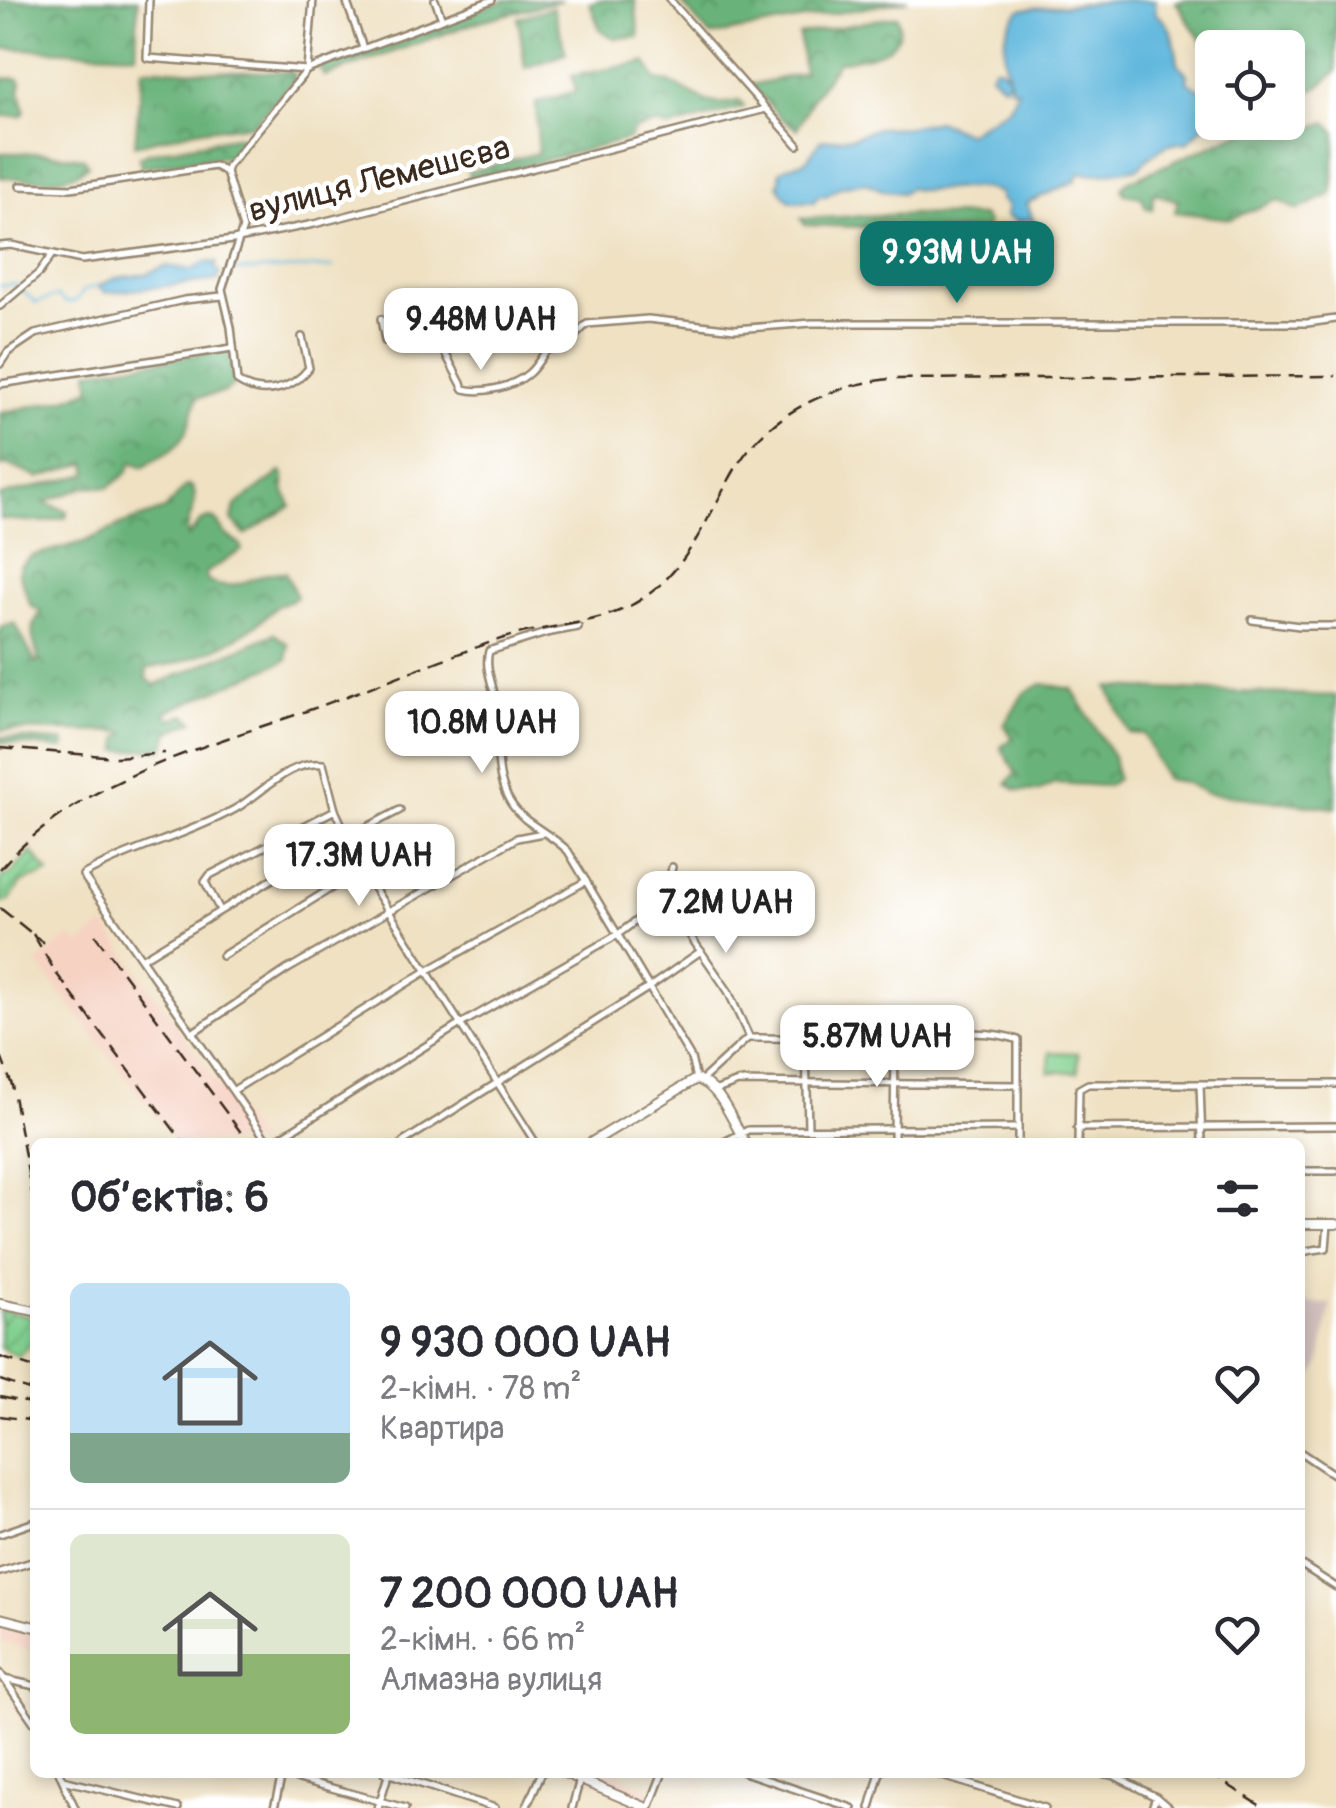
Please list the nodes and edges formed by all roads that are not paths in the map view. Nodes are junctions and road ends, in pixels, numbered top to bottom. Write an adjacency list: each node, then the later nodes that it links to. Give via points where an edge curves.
1 (149, 0): 9 (street, via 146,58)
2 (313, 0): 9 (street)
3 (346, 0): 8 (street)
4 (435, 0): 7 (street)
5 (492, 0): 7 (street)
6 (670, 0): 10 (street)
7 (442, 19): 8 (street)
8 (363, 48): 9 (street)
9 (308, 70): 12 (street)
10 (766, 109): 11 (street); 14 (street, вулиця Лемешєва, via 314,224)
11 (798, 144)
12 (226, 172): 13 (street, вулиця Лемешєва, via 215,166 71,188); 14 (street)
13 (20, 186)
14 (241, 236): 16 (street, вулиця Лемешєва, via 92,259); 17 (street)
15 (0, 246): 16 (street, вулиця Лемешєва)
16 (52, 255): 18 (street)
17 (222, 296): 22 (street); 23 (street, via 34,334)
18 (0, 306)
19 (381, 319): 20 (street, via 385,341 442,347 464,388 476,392 532,372 550,346 568,343 587,324 648,319 734,329)
20 (1336, 319)
21 (302, 337): 22 (street, via 309,368 299,381 267,391 237,381)
22 (232, 348): 24 (street)
23 (0, 364)
24 (0, 384)
25 (1252, 620): 26 (street)
26 (1336, 626)
27 (578, 627): 30 (street, via 488,651 486,662 498,723 496,762 507,798)
28 (335, 810): 31 (street); 36 (street, via 210,876 205,882); 41 (street, via 323,764 311,763 236,809 83,875)
29 (400, 810): 31 (street)
30 (546, 832): 34 (street, via 568,851); 37 (street, via 516,838)
31 (347, 836): 33 (street); 36 (street)
32 (672, 866): 35 (street)
33 (362, 868): 37 (street); 40 (street)
34 (586, 881): 38 (street); 42 (street)
35 (665, 899): 38 (street); 39 (street)
36 (220, 910): 41 (street)
37 (390, 912): 42 (street); 45 (street)
38 (617, 935): 43 (street); 44 (street)
39 (701, 951): 43 (street); 46 (street)
40 (222, 956)
41 (142, 959): 45 (street)
42 (426, 972): 44 (street); 56 (street)
43 (648, 988): 49 (street); 50 (street)
44 (459, 1025): 50 (street); 66 (street)
45 (192, 1033): 56 (street)
46 (748, 1037): 47 (street); 49 (street)
47 (811, 1038): 48 (street); 54 (street)
48 (895, 1038): 51 (street); 55 (street, via 1008,1036 1018,1040)
49 (699, 1079): 57 (main road); 69 (main road)
50 (496, 1084): 67 (street); 68 (street)
51 (894, 1084): 54 (street); 55 (street); 63 (street)
52 (1200, 1084): 53 (street); 59 (street); 62 (street, via 1088,1084 1079,1089)
53 (1336, 1084)
54 (808, 1085): 57 (street, via 738,1082); 60 (street)
55 (1018, 1085): 61 (street)
56 (234, 1090): 65 (street)
57 (714, 1091): 64 (main road)
58 (1336, 1126): 59 (street)
59 (1202, 1127): 62 (street); 75 (street)
60 (808, 1128): 63 (street); 64 (street)
61 (1018, 1128): 63 (street); 73 (street)
62 (1077, 1128): 74 (street)
63 (894, 1129): 72 (street)
64 (739, 1134): 70 (street); 71 (main road)
65 (268, 1138)
66 (277, 1138)
67 (409, 1138)
68 (532, 1138)
69 (599, 1138)
70 (732, 1138)
71 (742, 1138)
72 (894, 1138)
73 (1018, 1138)
74 (1078, 1138)
75 (1202, 1138)
76 (1336, 1170): 77 (street)
77 (1305, 1171)
78 (1305, 1224): 79 (main road)
79 (1332, 1224): 80 (street, via 1326,1248)
80 (1305, 1251)
81 (0, 1304): 82 (main road)
82 (30, 1310)
83 (1305, 1455): 84 (street)
84 (1336, 1476)
85 (30, 1524): 86 (street)
86 (0, 1534)
87 (30, 1563): 89 (street)
88 (1305, 1567): 90 (street)
89 (0, 1572)
90 (1336, 1587)
91 (0, 1618): 92 (main road)
92 (30, 1627)
93 (2, 1676): 94 (street); 95 (street)
94 (30, 1684)
95 (30, 1715)
96 (281, 1778): 113 (street)
97 (297, 1778): 110 (street)
98 (386, 1778): 110 (street)
99 (402, 1778): 116 (street)
100 (539, 1778): 117 (street)
101 (576, 1778): 118 (street)
102 (580, 1778): 119 (main road)
103 (660, 1778): 119 (street)
104 (762, 1778): 120 (street)
105 (878, 1778): 121 (street)
106 (949, 1778): 122 (street)
107 (1117, 1778): 109 (street)
108 (63, 1780): 111 (street); 112 (street)
109 (1156, 1798): 123 (street); 124 (street)
110 (380, 1800): 114 (street); 115 (street)
111 (74, 1808)
112 (178, 1808)
113 (274, 1808)
114 (378, 1808)
115 (405, 1808)
116 (495, 1808)
117 (526, 1808)
118 (572, 1808)
119 (648, 1808)
120 (852, 1808)
121 (870, 1808)
122 (1045, 1808)
123 (1152, 1808)
124 (1169, 1808)

